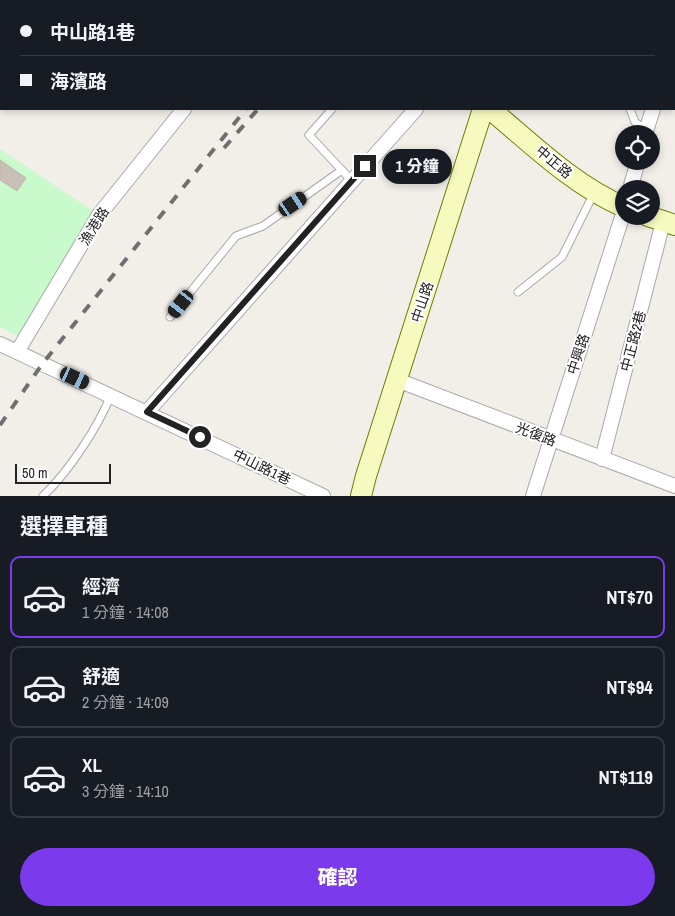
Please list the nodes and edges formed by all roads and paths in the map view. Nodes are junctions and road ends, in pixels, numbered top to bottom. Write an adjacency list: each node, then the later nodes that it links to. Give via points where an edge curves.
1 (183, 110): 19 (street, 漁港路, via 99,215)
2 (331, 110): 10 (lane, via 309,135)
3 (415, 110): 11 (street)
4 (483, 110): 20 (main road, 中山路)
5 (491, 110): 12 (main road, 中正路)
6 (630, 110): 8 (lane)
7 (653, 110): 9 (street)
8 (639, 125)
9 (648, 125)
10 (342, 170): 11 (lane); 17 (lane, via 263,226 236,236)
11 (352, 181): 22 (street)
12 (594, 193): 13 (main road, 中正路); 16 (lane, via 562,257)
13 (615, 203)
14 (662, 221): 24 (street, 中正路2巷)
15 (620, 225): 23 (street, 中興路)
16 (518, 292)
17 (170, 317)
18 (0, 344): 19 (street, 中山路1巷)
19 (17, 352): 21 (street, 中山路1巷)
20 (397, 380): 23 (street, 光復路); 28 (main road, 中山路)
21 (111, 395): 22 (street, 中山路1巷); 26 (lane, via 76,456)
22 (147, 412): 27 (street, 中山路1巷)
23 (551, 440): 24 (street, 光復路); 29 (street, 中興路)
24 (602, 460): 25 (street, 光復路)
25 (675, 486)
26 (43, 496)
27 (323, 496)
28 (361, 496)
29 (533, 496)

